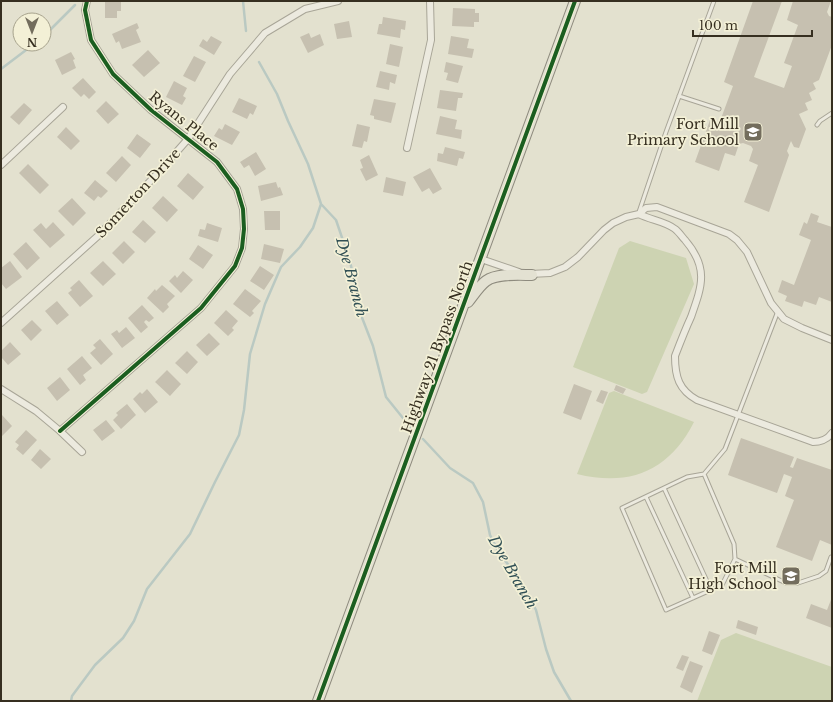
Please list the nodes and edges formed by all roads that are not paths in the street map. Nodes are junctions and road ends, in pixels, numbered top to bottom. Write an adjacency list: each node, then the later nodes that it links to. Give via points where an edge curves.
1 (87, 1): 11 (street, Ryans Place, via 85,10 91,40 113,74 151,110)
2 (338, 1): 11 (street, Somerton Drive, via 306,9 264,33 230,74)
3 (430, 1): 12 (street, via 431,40)
4 (575, 1): 15 (main road, Highway 21 Bypass North)
5 (714, 1): 6 (lane)
6 (680, 96): 8 (lane); 14 (lane)
7 (63, 107): 13 (street)
8 (719, 109)
9 (832, 113): 10 (lane)
10 (817, 125)
11 (188, 139): 19 (street, Somerton Drive, via 99,235); 23 (street, Ryans Place, via 217,162 237,189 243,209 244,230 242,248 235,266 201,308)
12 (407, 148)
13 (1, 165)
14 (639, 214): 16 (street, via 613,223 565,267 550,273); 18 (street, via 646,208 657,207 729,234 748,252 771,303); 22 (street, via 675,229 693,249 699,262 700,292 675,356 675,367 681,386 697,400)
15 (481, 258): 16 (street); 17 (main road, Highway 21 Bypass North)
16 (532, 275): 17 (main road, via 491,278 485,281)
17 (463, 308): 33 (main road, Highway 21 Bypass North)
18 (778, 311): 20 (street, via 784,319 793,324); 22 (lane)
19 (1, 323)
20 (832, 340)
21 (1, 389): 23 (street, via 36,411)
22 (738, 414): 24 (street, via 813,442 821,442); 26 (lane, via 726,449)
23 (60, 431): 25 (street)
24 (832, 433)
25 (82, 452)
26 (704, 474): 27 (lane, via 688,477); 30 (lane, via 734,544)
27 (664, 488): 28 (lane); 31 (lane)
28 (646, 497): 32 (lane); 32 (lane, via 622,508 666,610)
29 (831, 557): 30 (lane, via 826,571 798,583 786,583)
30 (735, 559): 31 (lane, via 722,585)
31 (711, 590): 32 (lane)
32 (693, 598)
33 (318, 701)

